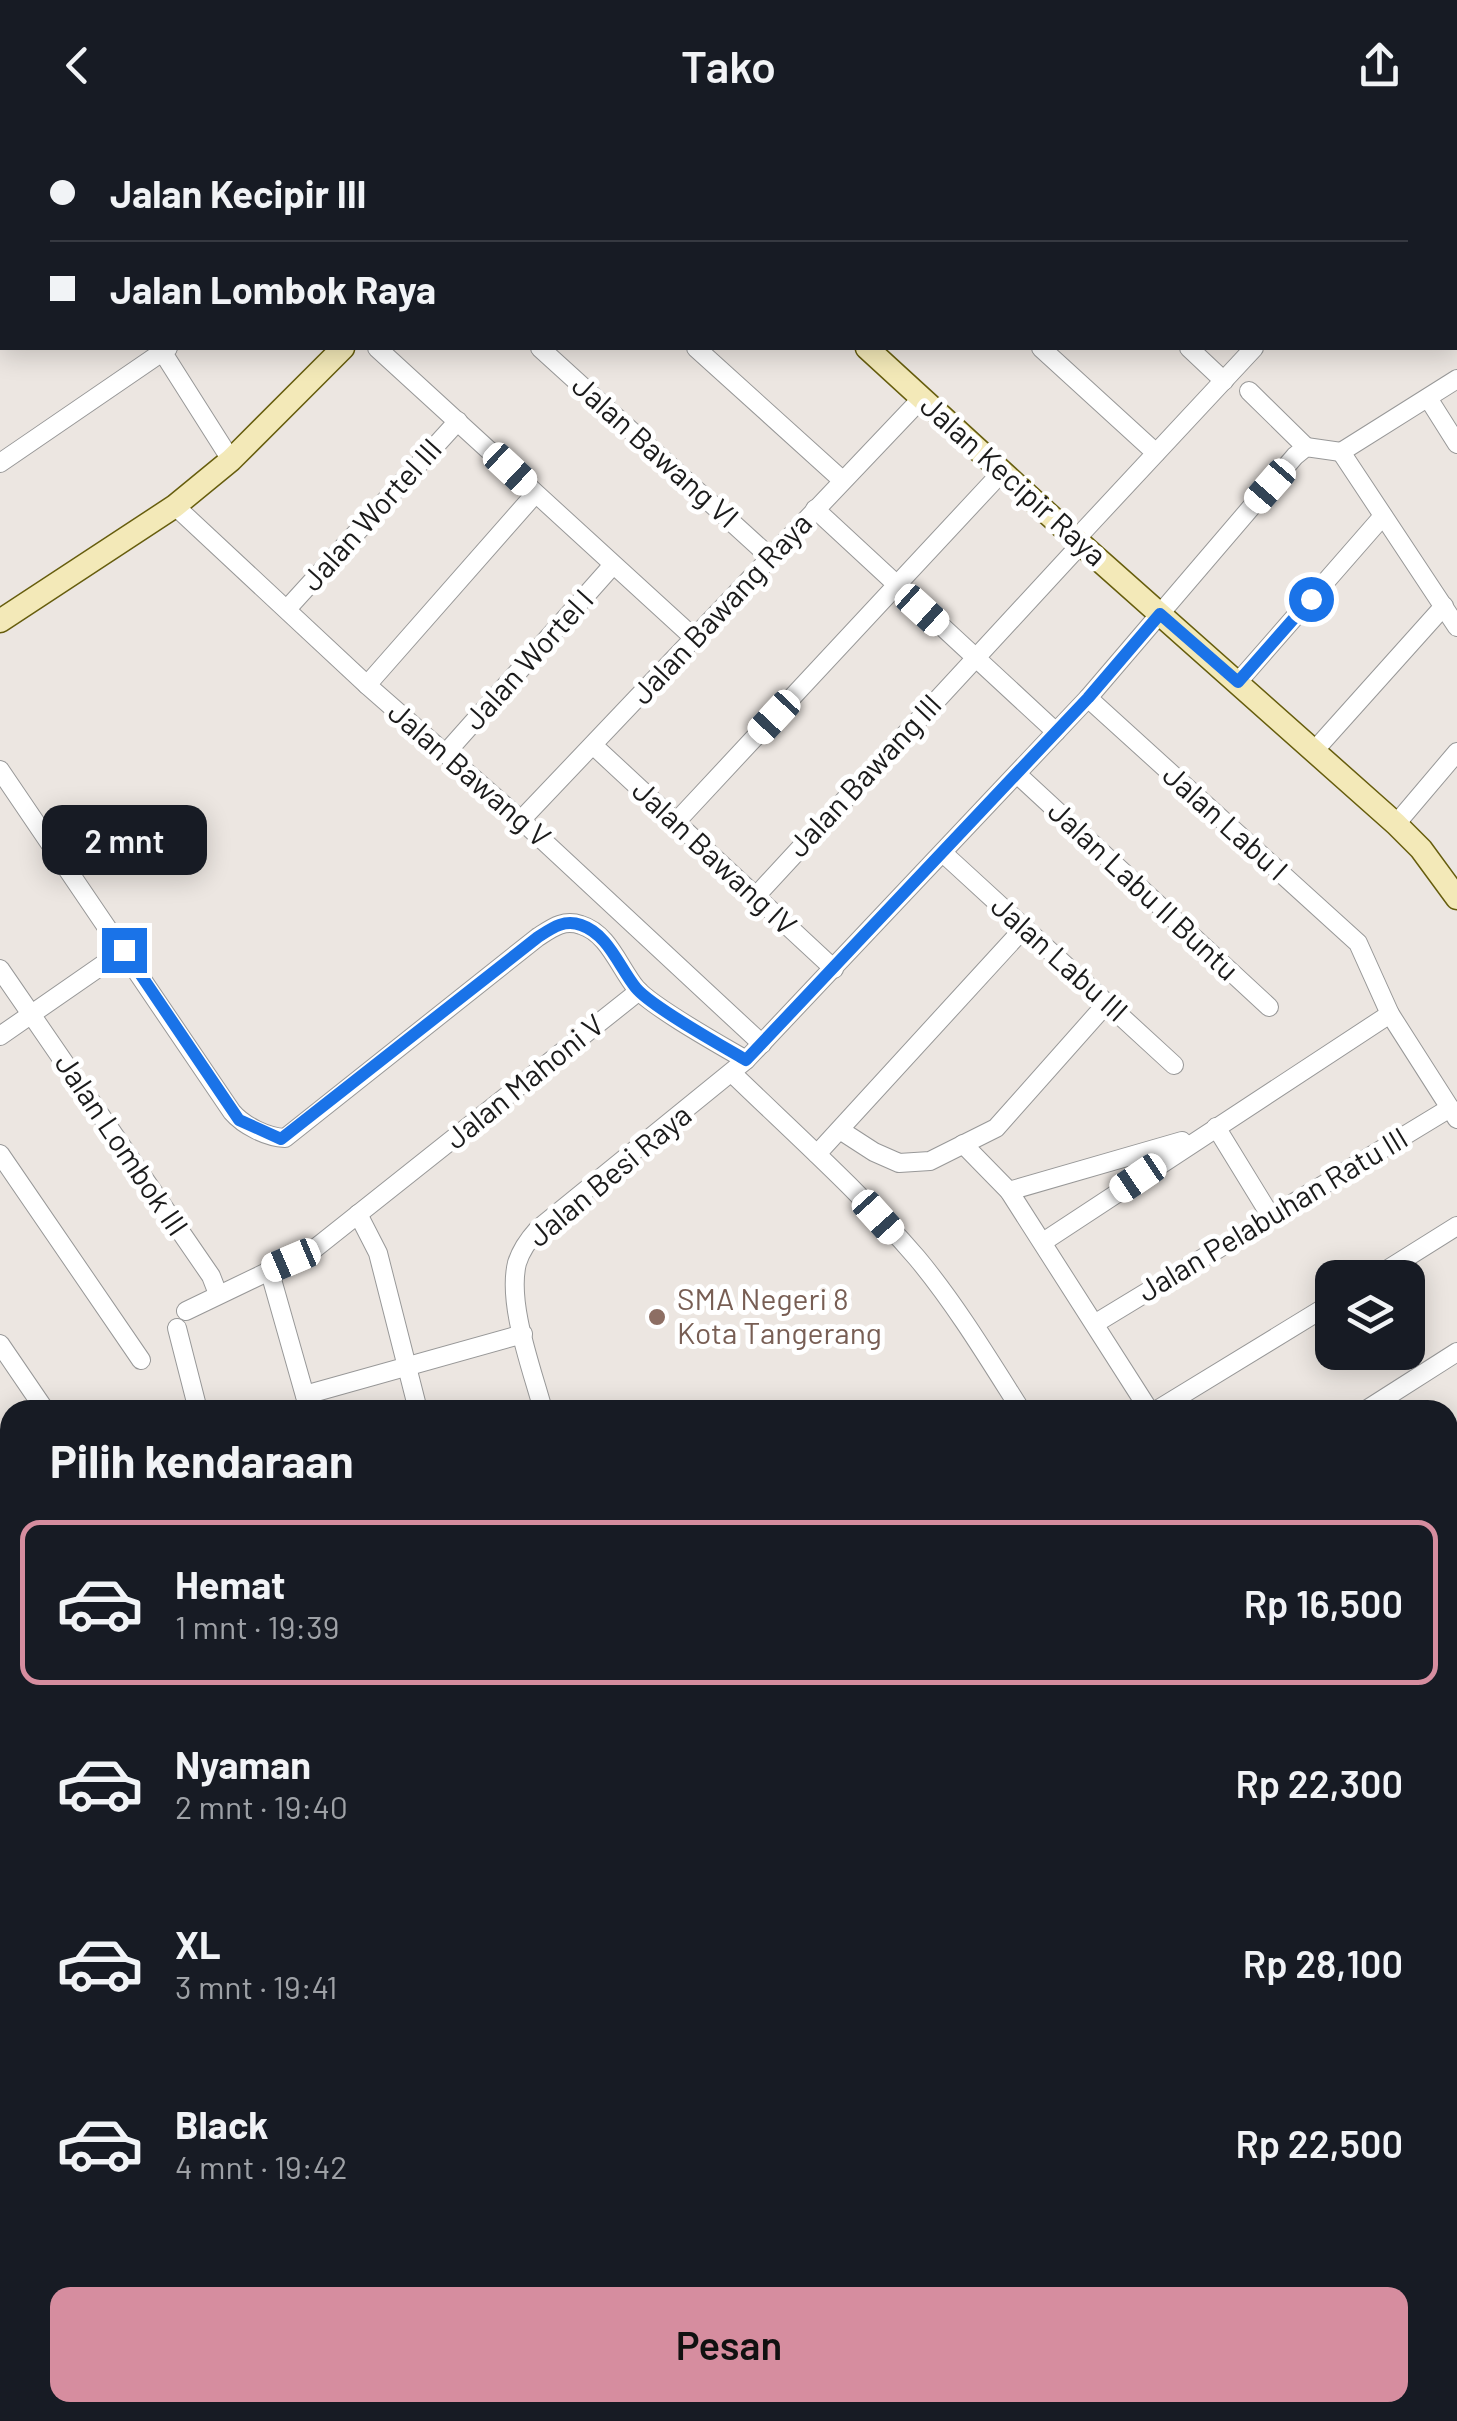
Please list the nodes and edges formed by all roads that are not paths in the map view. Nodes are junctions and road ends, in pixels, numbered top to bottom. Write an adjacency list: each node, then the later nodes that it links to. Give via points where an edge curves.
1 (163, 350): 22 (street)
2 (165, 350): 21 (street)
3 (342, 350): 21 (street)
4 (379, 350): 16 (street)
5 (542, 350): 30 (street, Jalan Bawang VI)
6 (698, 350): 24 (street)
7 (869, 350): 14 (street, Jalan Kecipir Raya)
8 (1043, 350): 20 (street)
9 (1192, 350): 12 (street)
10 (1252, 350): 12 (street, Jalan Bawang III)
11 (1457, 380): 15 (street)
12 (1224, 381): 20 (street, Jalan Bawang III)
13 (1249, 391): 18 (street)
14 (922, 398): 23 (street, Jalan Kecipir Raya); 24 (street, Jalan Bawang Raya)
15 (1428, 398): 17 (street); 19 (street)
16 (458, 421): 25 (street); 34 (street, Jalan Wortel III)
17 (1457, 444)
18 (1306, 447): 19 (street); 35 (street, Jalan Besi Raya)
19 (1342, 452): 28 (street)
20 (1156, 453): 29 (street, Jalan Bawang III)
21 (231, 460): 26 (street)
22 (0, 463)
23 (1002, 472): 29 (street, Jalan Kecipir Raya); 32 (street)
24 (842, 480): 27 (street, Jalan Bawang Raya)
25 (535, 494): 31 (street); 41 (street)
26 (174, 506): 34 (street, Jalan Bawang V); 36 (street)
27 (815, 509): 30 (street, Jalan Bawang Raya); 32 (street)
28 (1383, 516): 33 (street); 40 (street)
29 (1078, 541): 35 (street, Jalan Kecipir Raya); 39 (street, Jalan Bawang III)
30 (770, 557): 38 (street, Jalan Bawang Raya)
31 (612, 566): 38 (street); 47 (street, Jalan Wortel I)
32 (896, 586): 39 (street); 51 (street)
33 (1444, 606): 37 (street); 45 (street)
34 (286, 609): 41 (street, Jalan Bawang V)
35 (1160, 614): 40 (street, Jalan Kecipir Raya); 42 (street, Jalan Besi Raya)
36 (0, 622)
37 (1457, 627)
38 (693, 638): 44 (street, Jalan Bawang Raya)
39 (975, 657): 43 (street); 54 (street, Jalan Bawang III)
40 (1238, 682): 45 (street, Jalan Kecipir Raya)
41 (367, 685): 47 (street, Jalan Bawang V)
42 (1088, 698): 43 (street, Jalan Besi Raya); 64 (street, Jalan Labu I, via 1358,943)
43 (1056, 732): 49 (street, Jalan Besi Raya)
44 (594, 746): 50 (street, Jalan Bawang Raya); 51 (street, Jalan Bawang IV)
45 (1314, 750): 52 (street, Jalan Kecipir Raya)
46 (1457, 752): 52 (street)
47 (445, 754): 50 (street, Jalan Bawang V)
48 (0, 770): 57 (street)
49 (1017, 774): 53 (street, Jalan Besi Raya); 62 (street, Jalan Labu II Buntu)
50 (522, 820): 66 (street, Jalan Bawang V)
51 (676, 822): 54 (street, Jalan Bawang IV)
52 (1396, 824): 55 (street, Jalan Kecipir Raya)
53 (943, 854): 56 (street, Jalan Labu III); 59 (street, Jalan Besi Raya)
54 (756, 896): 59 (street, Jalan Bawang IV)
55 (1457, 898)
56 (1024, 928): 61 (street, Jalan Labu III); 70 (street)
57 (124, 950): 60 (street, via 232,1112 286,1138 558,924 579,924 598,934); 63 (street)
58 (0, 969): 63 (street, Jalan Lombok III)
59 (834, 969): 66 (street, Jalan Besi Raya)
60 (639, 992): 68 (street); 76 (street, Jalan Mahoni V)
61 (1107, 1004): 67 (street, Jalan Labu III); 72 (street, via 996,1128)
62 (1269, 1008)
63 (32, 1014): 65 (street); 82 (street, Jalan Lombok III)
64 (1390, 1014): 69 (street, Jalan Labu I); 71 (street)
65 (0, 1036)
66 (762, 1044): 68 (street, Jalan Besi Raya)
67 (1174, 1065)
68 (739, 1067): 74 (street); 85 (street, Jalan Besi Raya, via 525,1244 515,1276)
69 (1454, 1113): 77 (street, Jalan Pelabuhan Ratu III)
70 (840, 1130): 72 (street, via 886,1158 910,1164); 74 (street)
71 (1208, 1131): 75 (street); 77 (street); 79 (street)
72 (963, 1144): 75 (street)
73 (0, 1154): 88 (street)
74 (817, 1154): 97 (street, via 916,1258)
75 (1010, 1190): 79 (street)
76 (358, 1214): 81 (street, Jalan Mahoni V, via 313,1250); 89 (street, via 378,1253)
77 (1270, 1215): 84 (street, Jalan Pelabuhan Ratu III)
78 (1457, 1226): 80 (street)
79 (1043, 1242): 84 (street)
80 (1403, 1260)
81 (270, 1269): 82 (street, Jalan Mahoni V); 93 (street)
82 (214, 1286): 92 (street, Jalan Mahoni V, via 182,1320)
83 (1315, 1313): 99 (street)
84 (1096, 1323): 98 (street)
85 (523, 1334): 89 (street); 96 (street, Jalan Besi Raya)
86 (0, 1344): 90 (street)
87 (1457, 1352): 100 (street)
88 (141, 1360)
89 (408, 1368): 94 (street); 95 (street)
90 (8, 1370): 91 (street)
91 (35, 1400)
92 (196, 1400)
93 (306, 1400)
94 (313, 1400)
95 (416, 1400)
96 (540, 1400)
97 (1015, 1400)
98 (1146, 1400)
99 (1170, 1400)
100 (1382, 1400)

